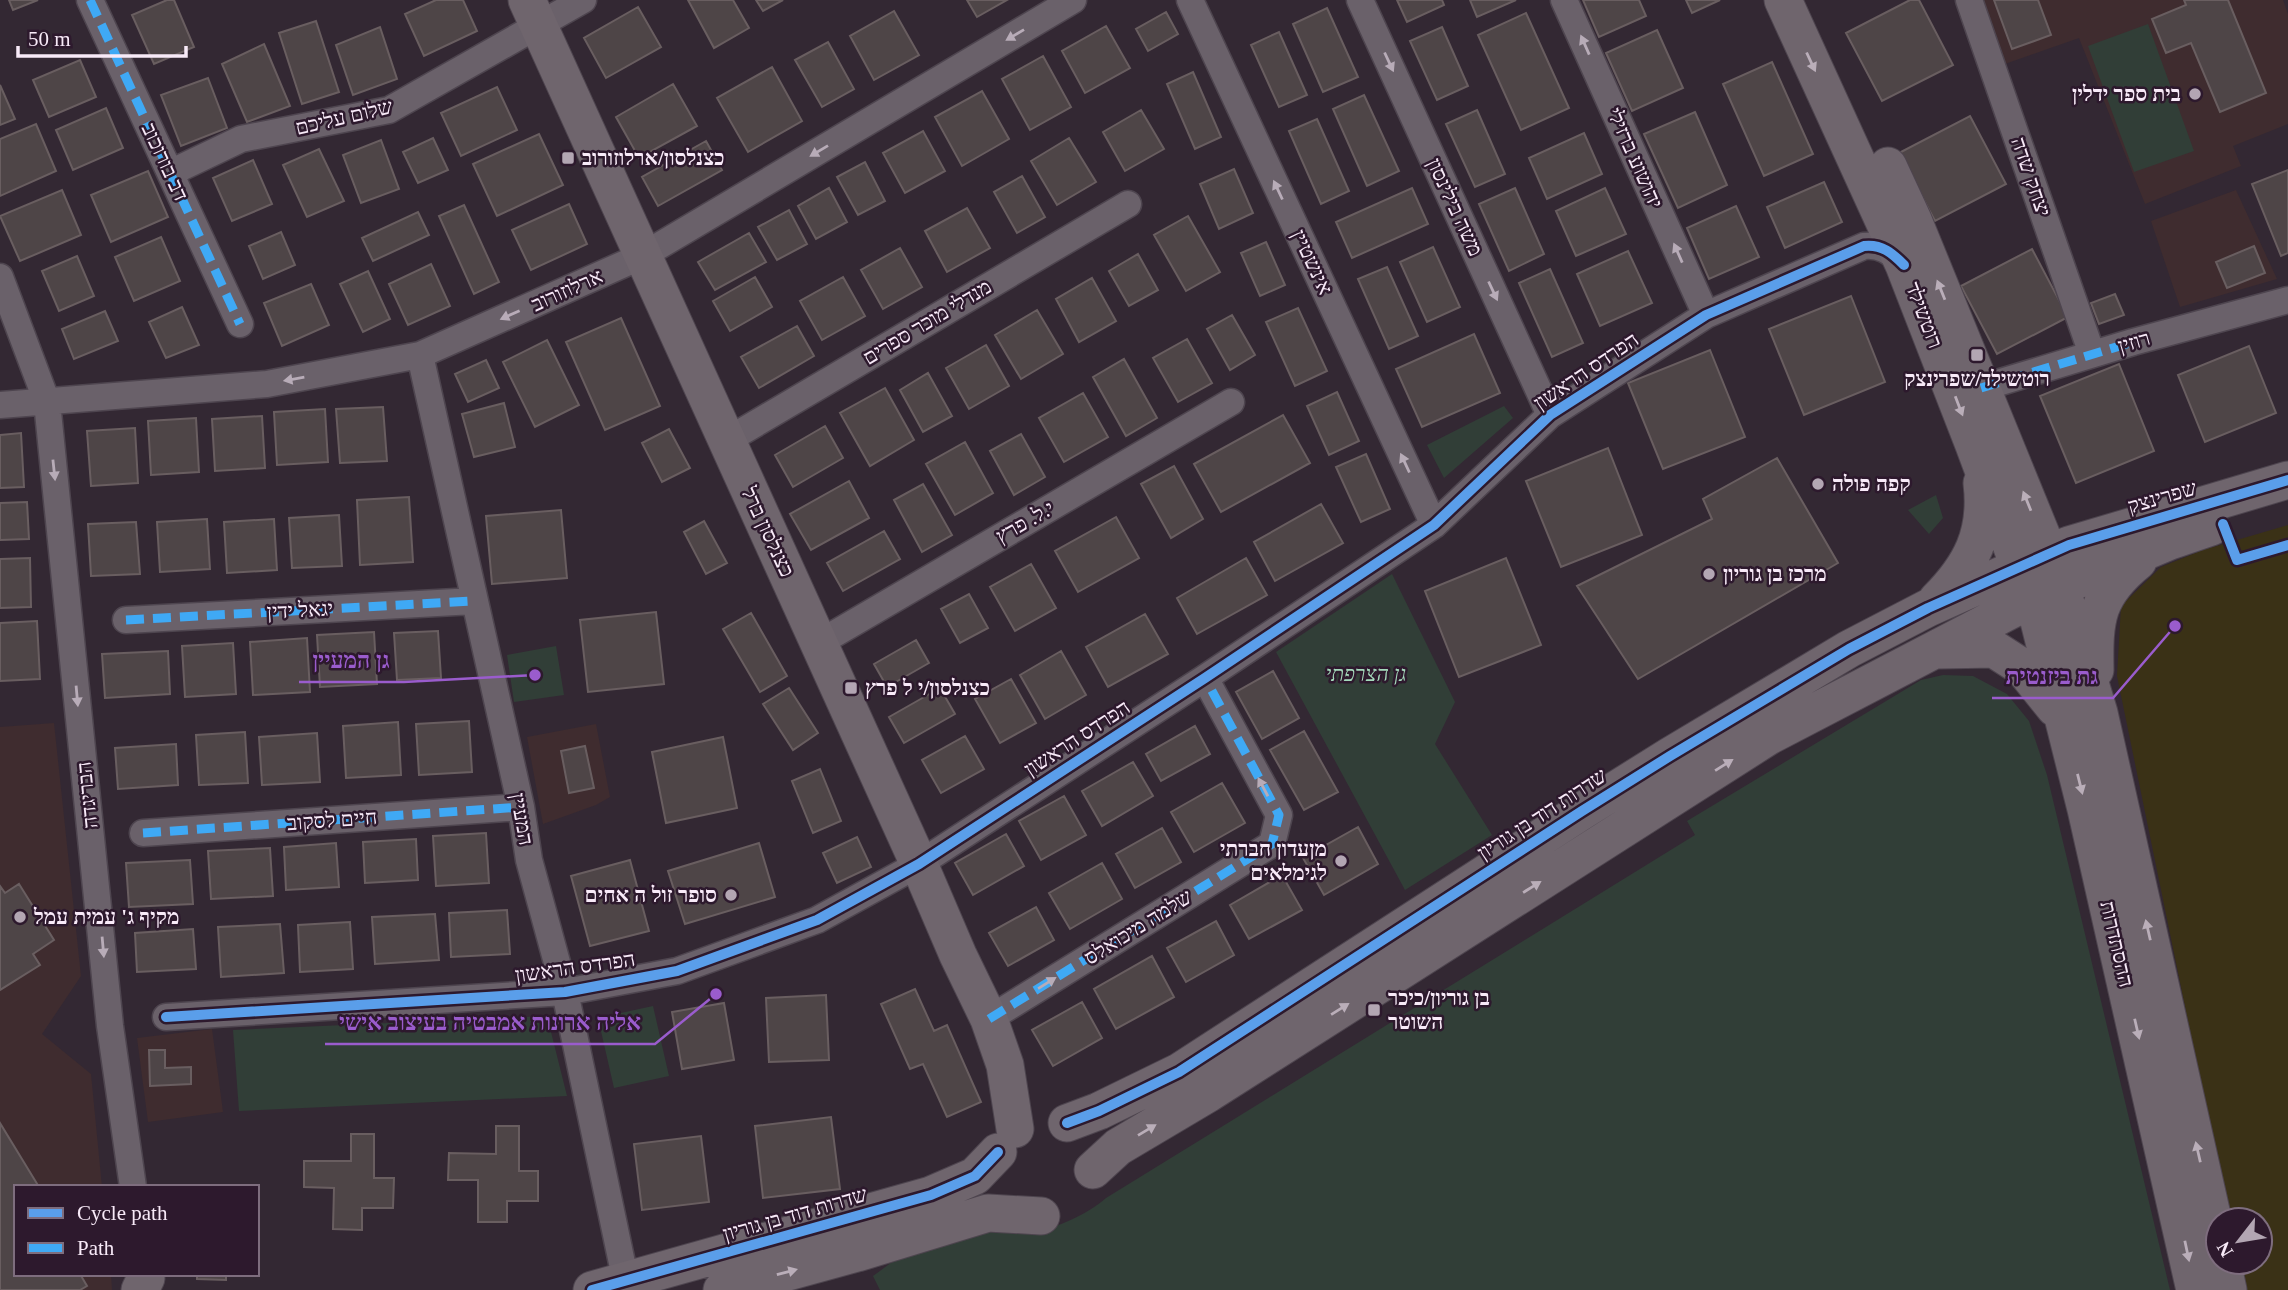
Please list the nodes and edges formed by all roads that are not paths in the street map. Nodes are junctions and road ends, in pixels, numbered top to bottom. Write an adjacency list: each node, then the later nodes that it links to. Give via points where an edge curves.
1 (90, 0): 11 (street, דב בורוכוב)
2 (583, 0): 10 (street, שלום עליכם)
3 (1073, 0): 13 (street, ארלוזורוב, one-way to 13)
4 (1191, 0): 30 (street, אינשטיין, one-way to 4)
5 (1360, 0): 25 (street, משה בילינסון, one-way to 25)
6 (1564, 0): 17 (street, יהושוע ברזילי, one-way to 6)
7 (1783, 0): 14 (street, רוטשילד, one-way to 14)
8 (1810, 0): 21 (street, רוטשילד, one-way to 8, via 1913,220)
9 (1969, 0): 19 (street, יצחק שדה)
10 (533, 13): 11 (street, שלום עליכם, via 389,110 241,139); 13 (street, כצנלסון ברל)
11 (170, 173): 18 (street, דב בורוכוב)
12 (1128, 204): 26 (street, מנדלי מוכר ספרים)
13 (642, 256): 20 (street, ארלוזורוב, one-way to 20); 26 (street, כצנלסון ברל)
14 (1904, 265): 17 (street, הפרדס הראשון, via 1886,249 1864,246); 27 (street, רוטשילד, one-way to 27)
15 (0, 277): 22 (street, הבריגדה)
16 (2288, 300): 19 (street, רוזין)
17 (1706, 315): 25 (street, הפרדס הראשון)
18 (240, 324)
19 (2092, 354): 21 (street, רוזין)
20 (420, 355): 22 (street, ארלוזורוב, one-way to 22, via 267,384); 33 (street, המעיין)
21 (1981, 387): 32 (street, רוטשילד, one-way to 21)
22 (47, 402): 24 (street, ארלוזורוב); 48 (street, הבריגדה, one-way to 48, via 110,1026)
23 (1231, 402): 36 (street, י.ל. פרץ)
24 (0, 405)
25 (1550, 415): 30 (street, הפרדס הראשון)
26 (726, 441): 36 (street, כצנלסון ברל)
27 (1974, 445): 32 (street, רוטשילד); 34 (street, via 1982,480 1978,540 1961,574)
28 (2288, 480): 32 (street, שפרינצק, via 2069,545)
29 (2288, 505): 31 (street, שפרינצק)
30 (1434, 525): 38 (street, הפרדס הראשון)
31 (2170, 541): 32 (street, שפרינצק); 39 (street, via 2117,580 2098,611)
32 (2040, 577): 34 (street, שדרות דוד בן גוריון); 37 (street); 39 (street, ההסתדרות); 40 (street, ההסתדרות)
33 (474, 600): 35 (street, יגאל ידין); 41 (street, המעיין)
34 (1928, 608): 47 (street, שדרות דוד בן גוריון, via 1849,649 1670,756 1179,1072 1099,1111)
35 (126, 620)
36 (819, 643): 43 (street, כצנלסון ברל)
37 (1911, 660): 40 (street, via 1938,650 1994,649 2033,678); 49 (street, one-way to 37, via 1118,1147 1769,736)
38 (1205, 678): 43 (street, הפרדס הראשון); 46 (street, שלמה מיכואלס, one-way to 38, via 1272,844 1279,815)
39 (2099, 713): 50 (street, ההסתדרות, one-way to 39)
40 (2069, 738): 53 (street, ההסתדרות, one-way to 53)
41 (521, 807): 42 (street, חיים לסקוב); 44 (street, המעיין, via 529,860)
42 (144, 833)
43 (919, 864): 44 (street, הפרדס הראשון, via 794,929 677,971); 46 (street, כצנלסון ברל)
44 (565, 992): 45 (street, הפרדס הראשון); 51 (street, המעיין)
45 (166, 1017)
46 (989, 1019): 47 (street, כצנלסון ברל)
47 (1032, 1131): 49 (street, via 1086,1140 1093,1156); 49 (street, via 996,1169 1006,1197 1024,1211); 51 (street, שדרות דוד בן גוריון, via 975,1176 931,1195)
48 (133, 1185)
49 (1071, 1199): 52 (street, one-way to 49, via 988,1213)
50 (2210, 1206)
51 (609, 1286)
52 (722, 1290)
53 (2195, 1290)

